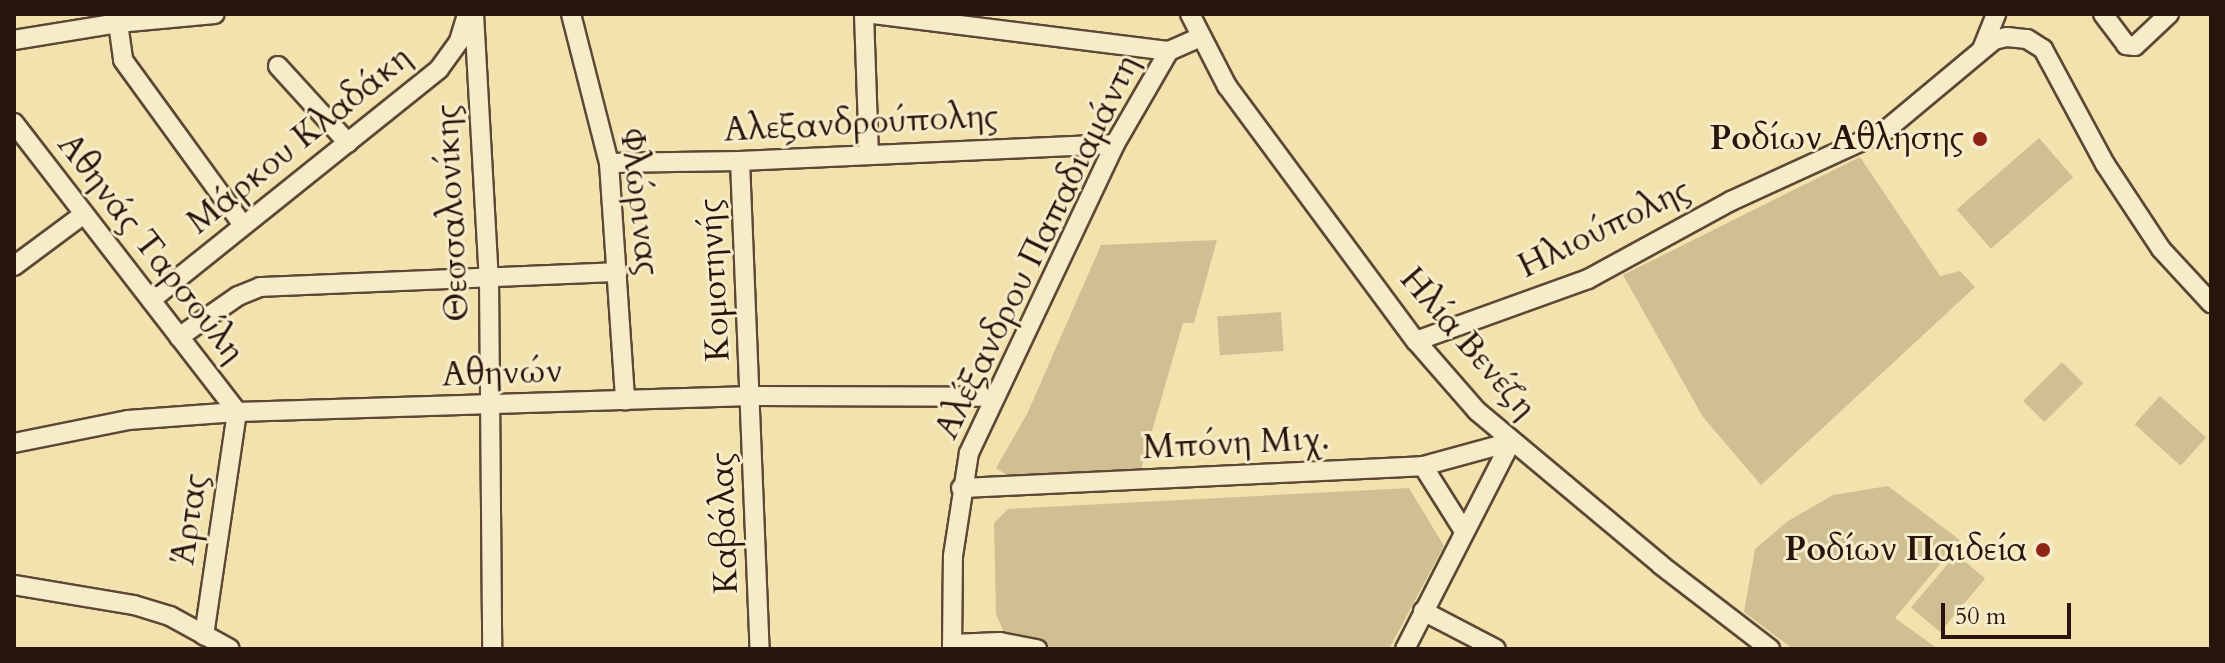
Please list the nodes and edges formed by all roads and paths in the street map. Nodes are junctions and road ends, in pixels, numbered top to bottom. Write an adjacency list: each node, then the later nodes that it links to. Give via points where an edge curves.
1 (213, 14): 12 (street)
2 (467, 14): 19 (street, Μάρκου Κλαδάκη, via 459,41 439,69)
3 (474, 14): 28 (street, Θεσσαλονίκης)
4 (571, 14): 23 (street, Φλώρινας)
5 (864, 14): 21 (street)
6 (872, 14): 16 (street)
7 (1190, 14): 13 (street, Ηλία Βενέζη)
8 (1996, 14): 15 (street)
9 (2103, 14): 10 (street, via 2126,45 2135,46)
10 (2169, 14)
11 (97, 20): 12 (street); 14 (street)
12 (118, 23): 25 (street, via 123,60)
13 (1200, 37): 16 (street, Αλέξανδρου Παπαδιαμάντη); 32 (street, Ηλία Βενέζη, via 1227,86)
14 (14, 40)
15 (1982, 49): 30 (street, Ηλιούπολης, via 2007,37 2027,39 2043,49 2105,164 2161,249); 32 (street, Ηλιούπολης, via 1886,130 1731,201 1588,279)
16 (1169, 51): 20 (street, Αλέξανδρου Παπαδιαμάντη)
17 (278, 66): 19 (street)
18 (14, 123): 24 (street, Αθηνάς Ταρσούλη)
19 (348, 143): 25 (street, Μάρκου Κλαδάκη)
20 (1115, 144): 21 (street, Αλεξανδρούπολης); 34 (street, Αλέξανδρου Παπαδιαμάντη)
21 (869, 154): 22 (street, Αλεξανδρούπολης)
22 (740, 161): 23 (street, Αλεξανδρούπολης); 33 (street, Κομοτηνής)
23 (609, 163): 27 (street, Φλώρινας)
24 (84, 214): 26 (street); 29 (street, Αθηνάς Ταρσούλη)
25 (243, 225): 29 (street, Μάρκου Κλαδάκη)
26 (14, 266)
27 (618, 272): 28 (street); 35 (street, Φλώρινας)
28 (489, 279): 31 (street, via 260,287); 36 (street, Θεσσαλονίκης)
29 (151, 300): 31 (street, Αθηνάς Ταρσούλη)
30 (2211, 303)
31 (179, 337): 37 (street, Αθηνάς Ταρσούλη)
32 (1416, 341): 40 (street, Ηλία Βενέζη)
33 (752, 396): 34 (street, Αθηνών); 35 (street, Αθηνών); 50 (street, Καβάλας)
34 (995, 397): 42 (street, Αλέξανδρου Παπαδιαμάντη, via 969,453)
35 (625, 400): 36 (street, Αθηνών)
36 (490, 407): 37 (street, Αθηνών); 49 (street, Θεσσαλονίκης)
37 (237, 412): 39 (street, Αθηνών, via 128,420); 46 (street, Άρτας)
38 (14, 422): 39 (street)
39 (20, 441)
40 (1511, 442): 41 (street, Μπόνη Μιχ.); 43 (street); 54 (street, Ηλία Βενέζη)
41 (1423, 466): 42 (street, Μπόνη Μιχ.); 43 (street)
42 (961, 488): 47 (street, Αλέξανδρου Παπαδιαμάντη, via 953,556)
43 (1464, 531): 45 (street)
44 (14, 585): 46 (street, via 134,605 170,616)
45 (1423, 611): 52 (street); 53 (street)
46 (204, 636): 48 (street)
47 (952, 646): 51 (street, via 1000,642)
48 (230, 649)
49 (492, 649)
50 (760, 649)
51 (1037, 649)
52 (1405, 649)
53 (1496, 649)
54 (1770, 649)

